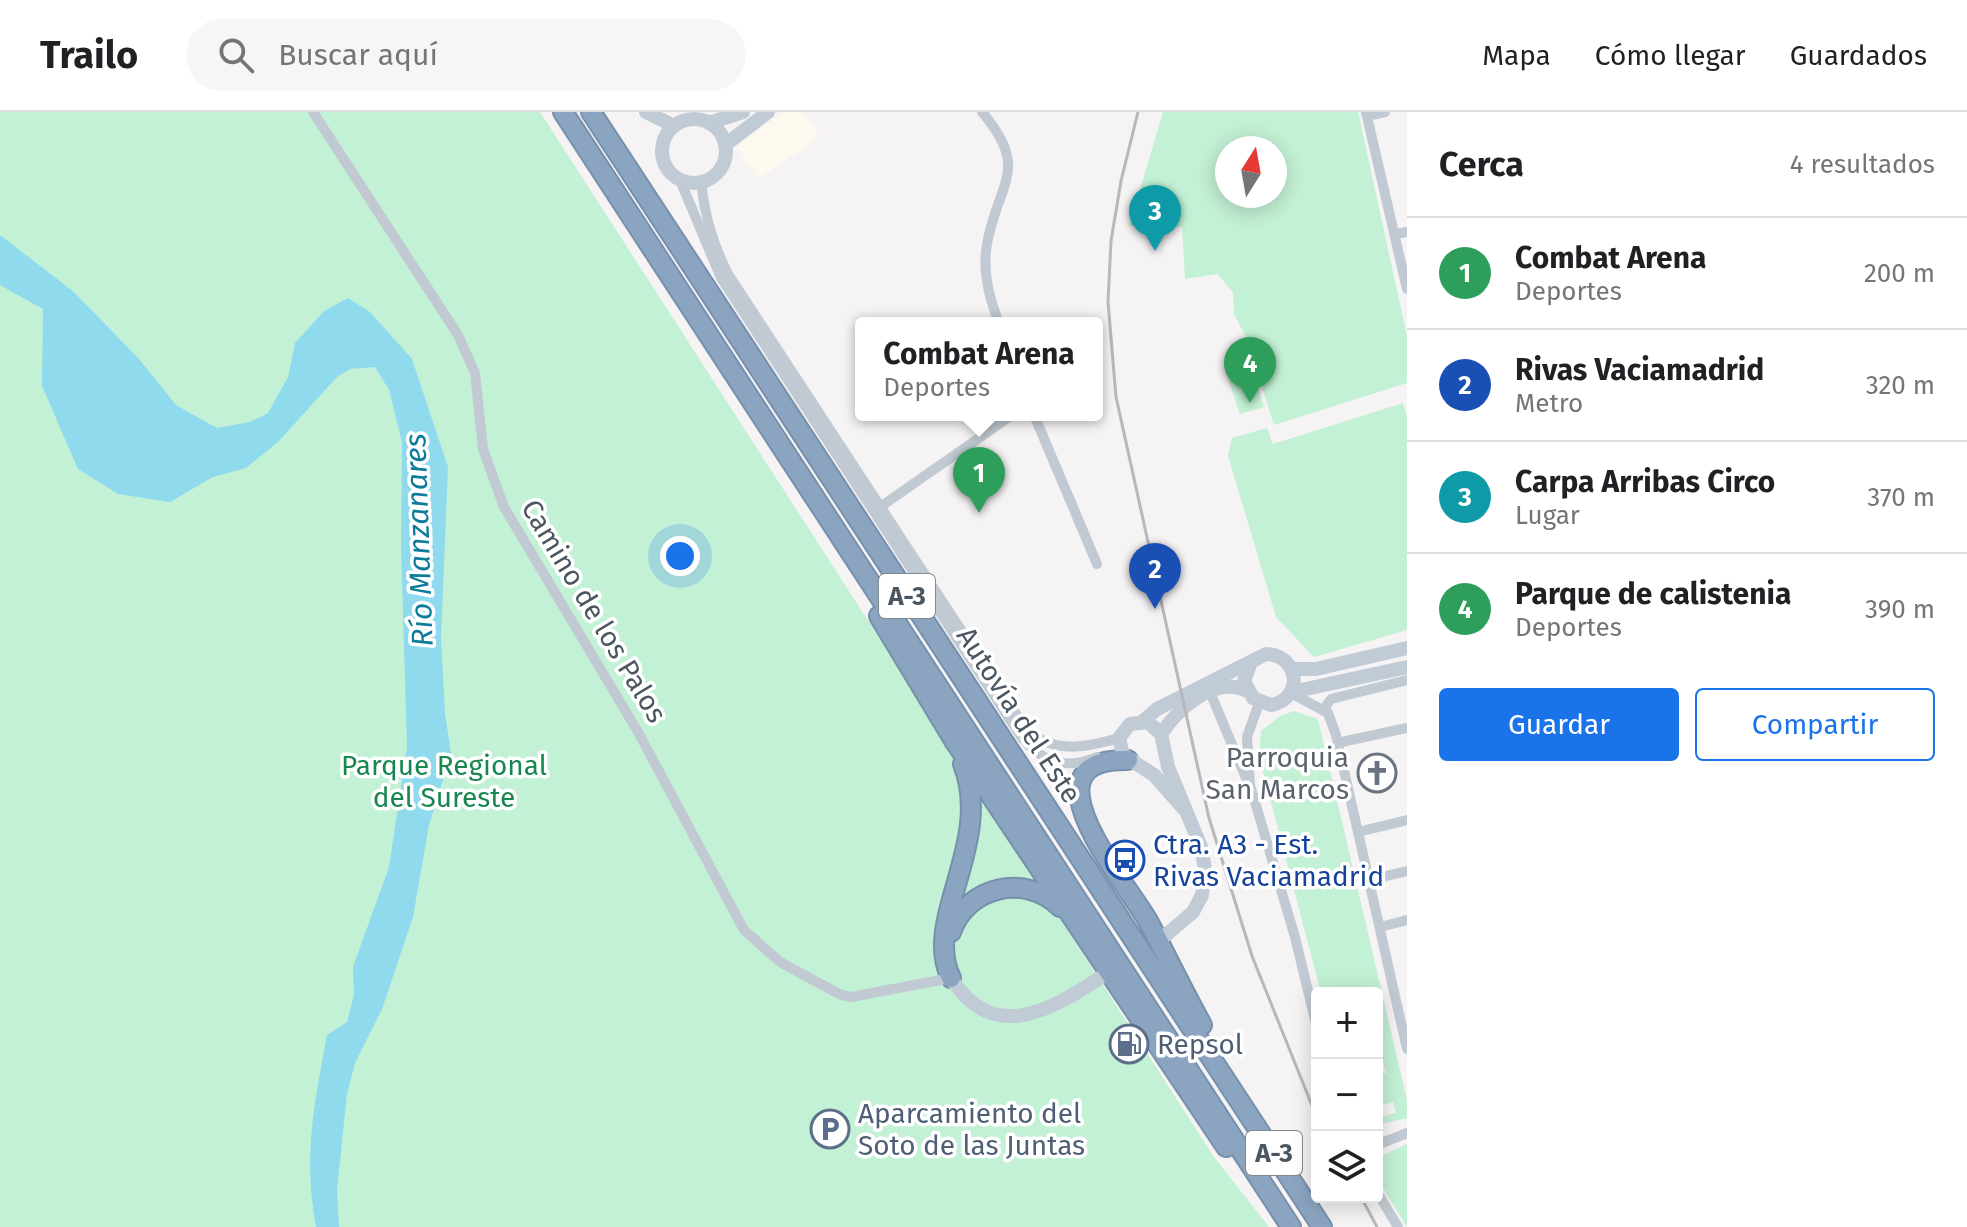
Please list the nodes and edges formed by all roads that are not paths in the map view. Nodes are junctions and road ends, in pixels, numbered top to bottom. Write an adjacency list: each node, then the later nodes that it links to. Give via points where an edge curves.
1 (313, 112): 50 (street, Camino de los Palos, via 458,335 475,373 483,449 504,507 638,732 744,930 780,962 841,995)
2 (563, 112): 22 (highway, Autovía del Este / A-3)
3 (591, 112): 55 (highway, Autovía del Este / A-3)
4 (646, 112): 11 (street)
5 (743, 112): 10 (street)
6 (768, 112): 12 (street)
7 (982, 112): 18 (street, via 998,131 1010,161 986,245 985,275)
8 (1385, 112): 9 (street)
9 (1367, 114): 16 (street)
10 (709, 123): 11 (street, via 695,119); 12 (street)
11 (674, 126): 13 (street, via 662,144 662,155)
12 (725, 145): 14 (street, via 718,172)
13 (680, 180): 14 (street); 39 (street, via 721,278 1022,738 1035,754 1062,763)
14 (701, 182): 21 (street, via 704,214 728,274)
15 (1407, 232): 16 (street)
16 (1395, 234): 17 (street)
17 (1407, 289)
18 (997, 317)
19 (1003, 421): 21 (street)
20 (1037, 421): 23 (street)
21 (880, 507): 39 (street, via 1026,729 1057,747)
22 (845, 545): 37 (highway, via 852,569); 60 (highway, Autovía del Este / A-3)
23 (1097, 564)
24 (1407, 648): 27 (street, via 1316,669)
25 (1251, 662): 27 (street, via 1275,655); 29 (street, via 1244,676); 34 (street)
26 (1407, 667): 31 (street)
27 (1293, 669): 31 (street)
28 (1407, 680): 33 (street, via 1331,699)
29 (1247, 691): 30 (street, via 1230,686); 32 (street)
30 (1210, 692): 36 (street, via 1180,711); 40 (street)
31 (1291, 693): 32 (street, via 1275,704); 33 (street)
32 (1259, 703): 40 (street, via 1247,737)
33 (1324, 709): 38 (street)
34 (1143, 721): 36 (street, via 1155,726); 39 (street, via 1130,724)
35 (1407, 728): 38 (street)
36 (1162, 740): 39 (street, via 1155,759); 41 (street)
37 (955, 742): 47 (highway); 50 (highway, via 971,784 972,826 945,926 944,964)
38 (1337, 743): 43 (street)
39 (1128, 754): 41 (street); 55 (highway, via 1089,769 1080,785 1083,820 1148,921 1219,1056)
40 (1250, 785): 52 (street)
41 (1184, 809): 49 (street, via 1201,847 1205,877 1193,912)
42 (1407, 820): 43 (street)
43 (1358, 832): 45 (street)
44 (1407, 871): 45 (street)
45 (1369, 880): 48 (street)
46 (1407, 920): 48 (street)
47 (1077, 926): 50 (highway, via 1045,895 1025,887 985,893 954,922 948,942); 59 (highway)
48 (1380, 927): 53 (street)
49 (1166, 935)
50 (951, 978): 51 (street, via 972,1004 1018,1016 1044,1011)
51 (1100, 978)
52 (1311, 1003)
53 (1404, 1022): 54 (street)
54 (1407, 1049)
55 (1225, 1078): 61 (highway, Autovía del Este / A-3)
56 (1407, 1133): 57 (street)
57 (1383, 1143)
58 (1383, 1202): 62 (street)
59 (1282, 1227)
60 (1291, 1227)
61 (1322, 1227)
62 (1398, 1227)

